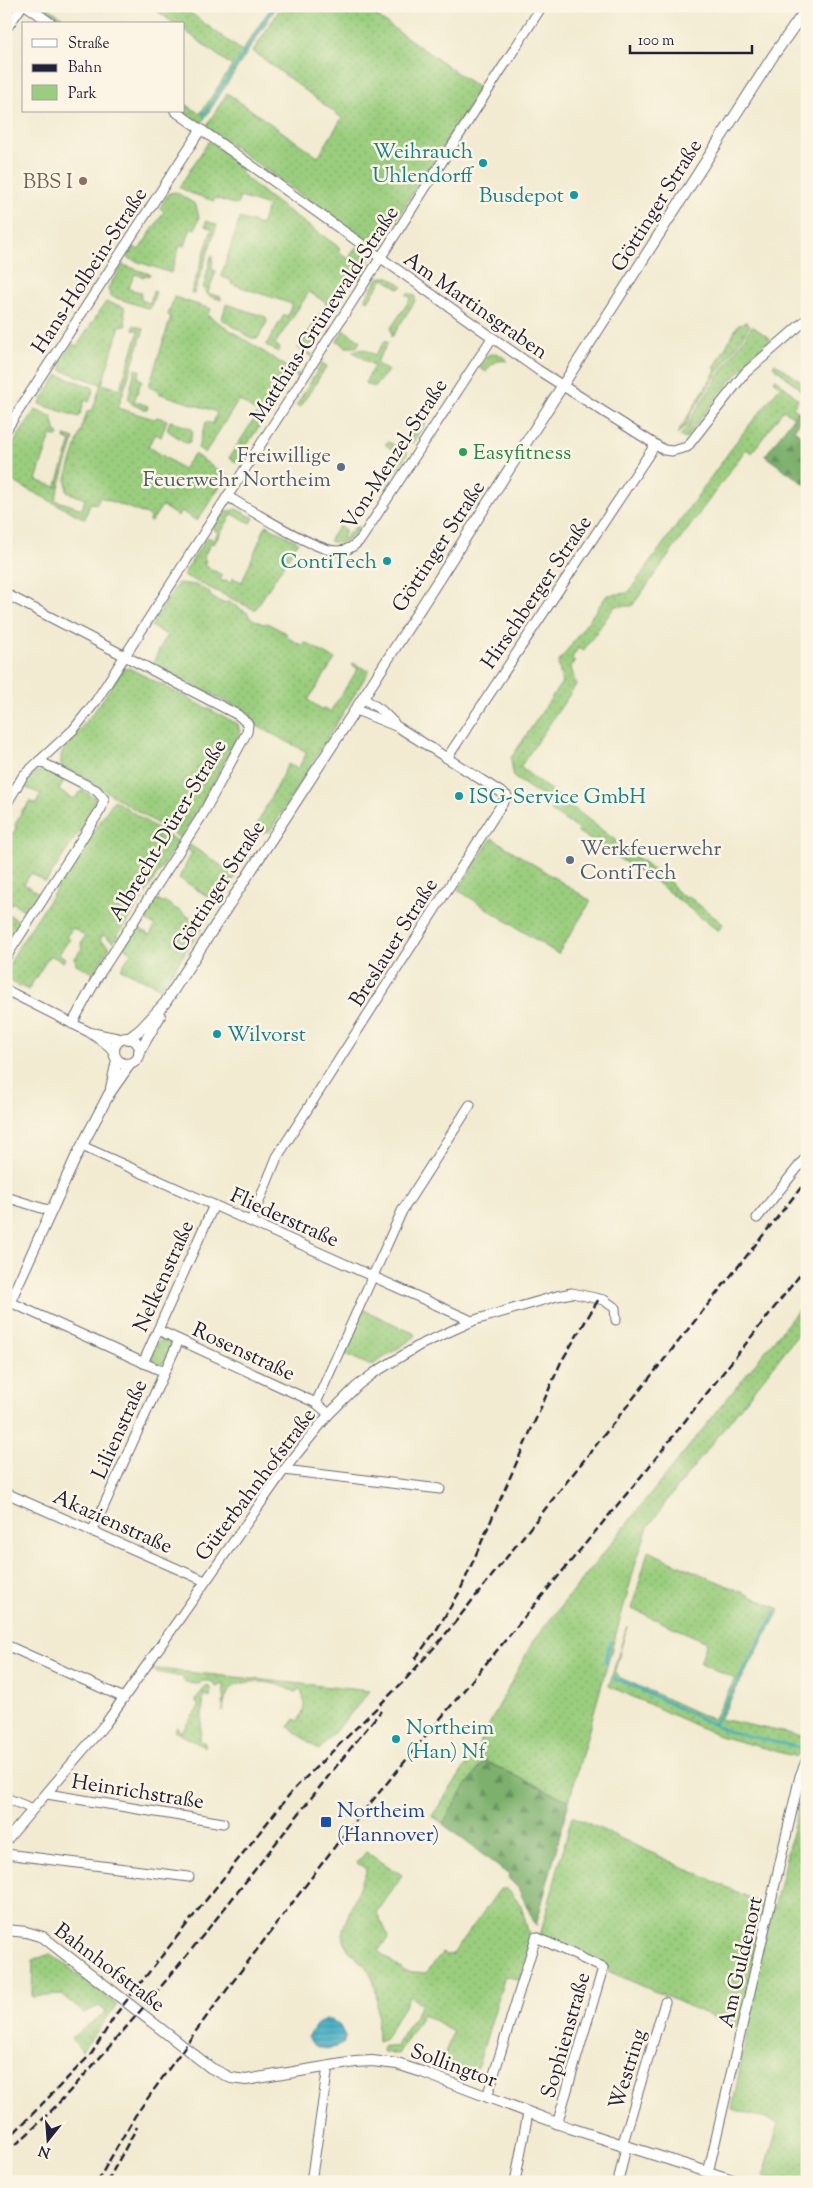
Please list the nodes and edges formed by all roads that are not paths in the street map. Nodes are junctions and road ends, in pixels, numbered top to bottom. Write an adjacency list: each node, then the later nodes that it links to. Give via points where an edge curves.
1 (22, 6): 6 (street)
2 (27, 6): 5 (street)
3 (542, 6): 9 (street, Matthias-Grünewald-Straße)
4 (807, 8): 12 (main road, Göttinger Straße, via 773,56)
5 (49, 22)
6 (6, 29)
7 (176, 112): 8 (street, Am Martinsgraben)
8 (201, 130): 9 (street, Am Martinsgraben); 13 (street, Hans-Holbein-Straße)
9 (381, 258): 11 (street, Am Martinsgraben); 15 (street, Matthias-Grünewald-Straße)
10 (807, 319): 14 (street, via 745,374 687,447 672,452)
11 (492, 338): 12 (street, Am Martinsgraben); 15 (street, Von-Menzel-Straße, via 354,546 335,551 323,548)
12 (563, 386): 14 (street, Am Martinsgraben); 18 (main road, Göttinger Straße)
13 (6, 430)
14 (655, 445): 21 (street, Hirschberger Straße)
15 (227, 496): 17 (street, Matthias-Grünewald-Straße)
16 (6, 594): 17 (street)
17 (124, 656): 22 (street, Matthias-Grünewald-Straße, via 83,718); 28 (street, Albrecht-Dürer-Straße, via 242,716 248,727 203,814 97,978)
18 (363, 698): 19 (main road, Göttinger Straße); 20 (street, Breslauer Straße)
19 (356, 710): 20 (street, Breslauer Straße); 27 (main road, Göttinger Straße)
20 (398, 727): 21 (street, Breslauer Straße)
21 (447, 758): 42 (street, Breslauer Straße, via 507,796 277,1157)
22 (39, 761): 23 (street, Matthias-Grünewald-Straße); 25 (street, via 96,790 104,800)
23 (9, 791): 24 (street, Matthias-Grünewald-Straße)
24 (6, 805)
25 (6, 958)
26 (6, 990): 28 (street)
27 (166, 1004): 30 (main road, Göttinger Straße, via 150,1021); 31 (main road, Göttinger Straße)
28 (72, 1024): 29 (street)
29 (88, 1032): 30 (street); 32 (street, via 109,1046)
30 (125, 1039): 31 (main road, via 136,1043); 32 (main road, Göttinger Straße, via 117,1043)
31 (139, 1052): 33 (main road, Göttinger Straße)
32 (116, 1056): 33 (main road, via 123,1063); 34 (main road, Göttinger Straße)
33 (130, 1064): 34 (main road, Göttinger Straße)
34 (109, 1094): 36 (main road, Göttinger Straße)
35 (470, 1105): 43 (street, via 402,1211)
36 (82, 1146): 39 (street, Fliederstraße); 40 (main road, Göttinger Straße)
37 (807, 1156): 41 (street)
38 (6, 1197): 40 (street)
39 (214, 1205): 42 (street, Fliederstraße); 47 (street, Nelkenstraße)
40 (51, 1211): 44 (main road, Göttinger Straße)
41 (757, 1218)
42 (251, 1220): 43 (street, Fliederstraße)
43 (372, 1275): 46 (street, Fliederstraße); 51 (street)
44 (8, 1306): 49 (street)
45 (616, 1320): 46 (street, Güterbahnhofstraße, via 615,1308 608,1302 572,1293)
46 (472, 1321): 52 (street, Güterbahnhofstraße, via 420,1345 374,1373)
47 (158, 1330): 48 (street, Rosenstraße); 49 (street, Nelkenstraße)
48 (179, 1340): 50 (street, Lilienstraße); 51 (street, Rosenstraße)
49 (143, 1362): 50 (street)
50 (164, 1372): 56 (street, Lilienstraße)
51 (316, 1403): 52 (street, Rosenstraße)
52 (329, 1414): 53 (street, Güterbahnhofstraße)
53 (284, 1470): 54 (street); 57 (street, Güterbahnhofstraße)
54 (440, 1489)
55 (6, 1493): 56 (street, Akazienstraße)
56 (92, 1532): 57 (street, Akazienstraße)
57 (205, 1581): 59 (street, Güterbahnhofstraße)
58 (6, 1645): 59 (street)
59 (124, 1698): 61 (street, Güterbahnhofstraße)
60 (807, 1759): 76 (street, Am Guldenort)
61 (47, 1794): 63 (street, Güterbahnhofstraße); 64 (street, Heinrichstraße)
62 (6, 1798): 63 (street)
63 (33, 1809): 65 (street, Güterbahnhofstraße)
64 (223, 1823)
65 (6, 1841)
66 (6, 1854): 67 (street)
67 (189, 1877)
68 (6, 1930): 70 (main road, Bahnhofstraße, via 36,1934 54,1945)
69 (665, 2002): 75 (street, Westring)
70 (161, 2029): 71 (main road, Sollingtor, via 211,2068 231,2078 253,2080)
71 (328, 2067): 72 (main road, Sollingtor, via 355,2062 383,2062 422,2072); 78 (street)
72 (488, 2097): 73 (main road, Sollingtor); 74 (street, Sophienstraße, via 536,1937 603,1968)
73 (528, 2113): 74 (main road, Sollingtor); 79 (street)
74 (557, 2124): 75 (main road, Sollingtor)
75 (624, 2147): 76 (main road, Sollingtor); 80 (street, Westring)
76 (708, 2173): 77 (main road, Sollingtor)
77 (721, 2179): 81 (main road, Sollingtor)
78 (311, 2182)
79 (514, 2182)
80 (618, 2182)
81 (739, 2182)

